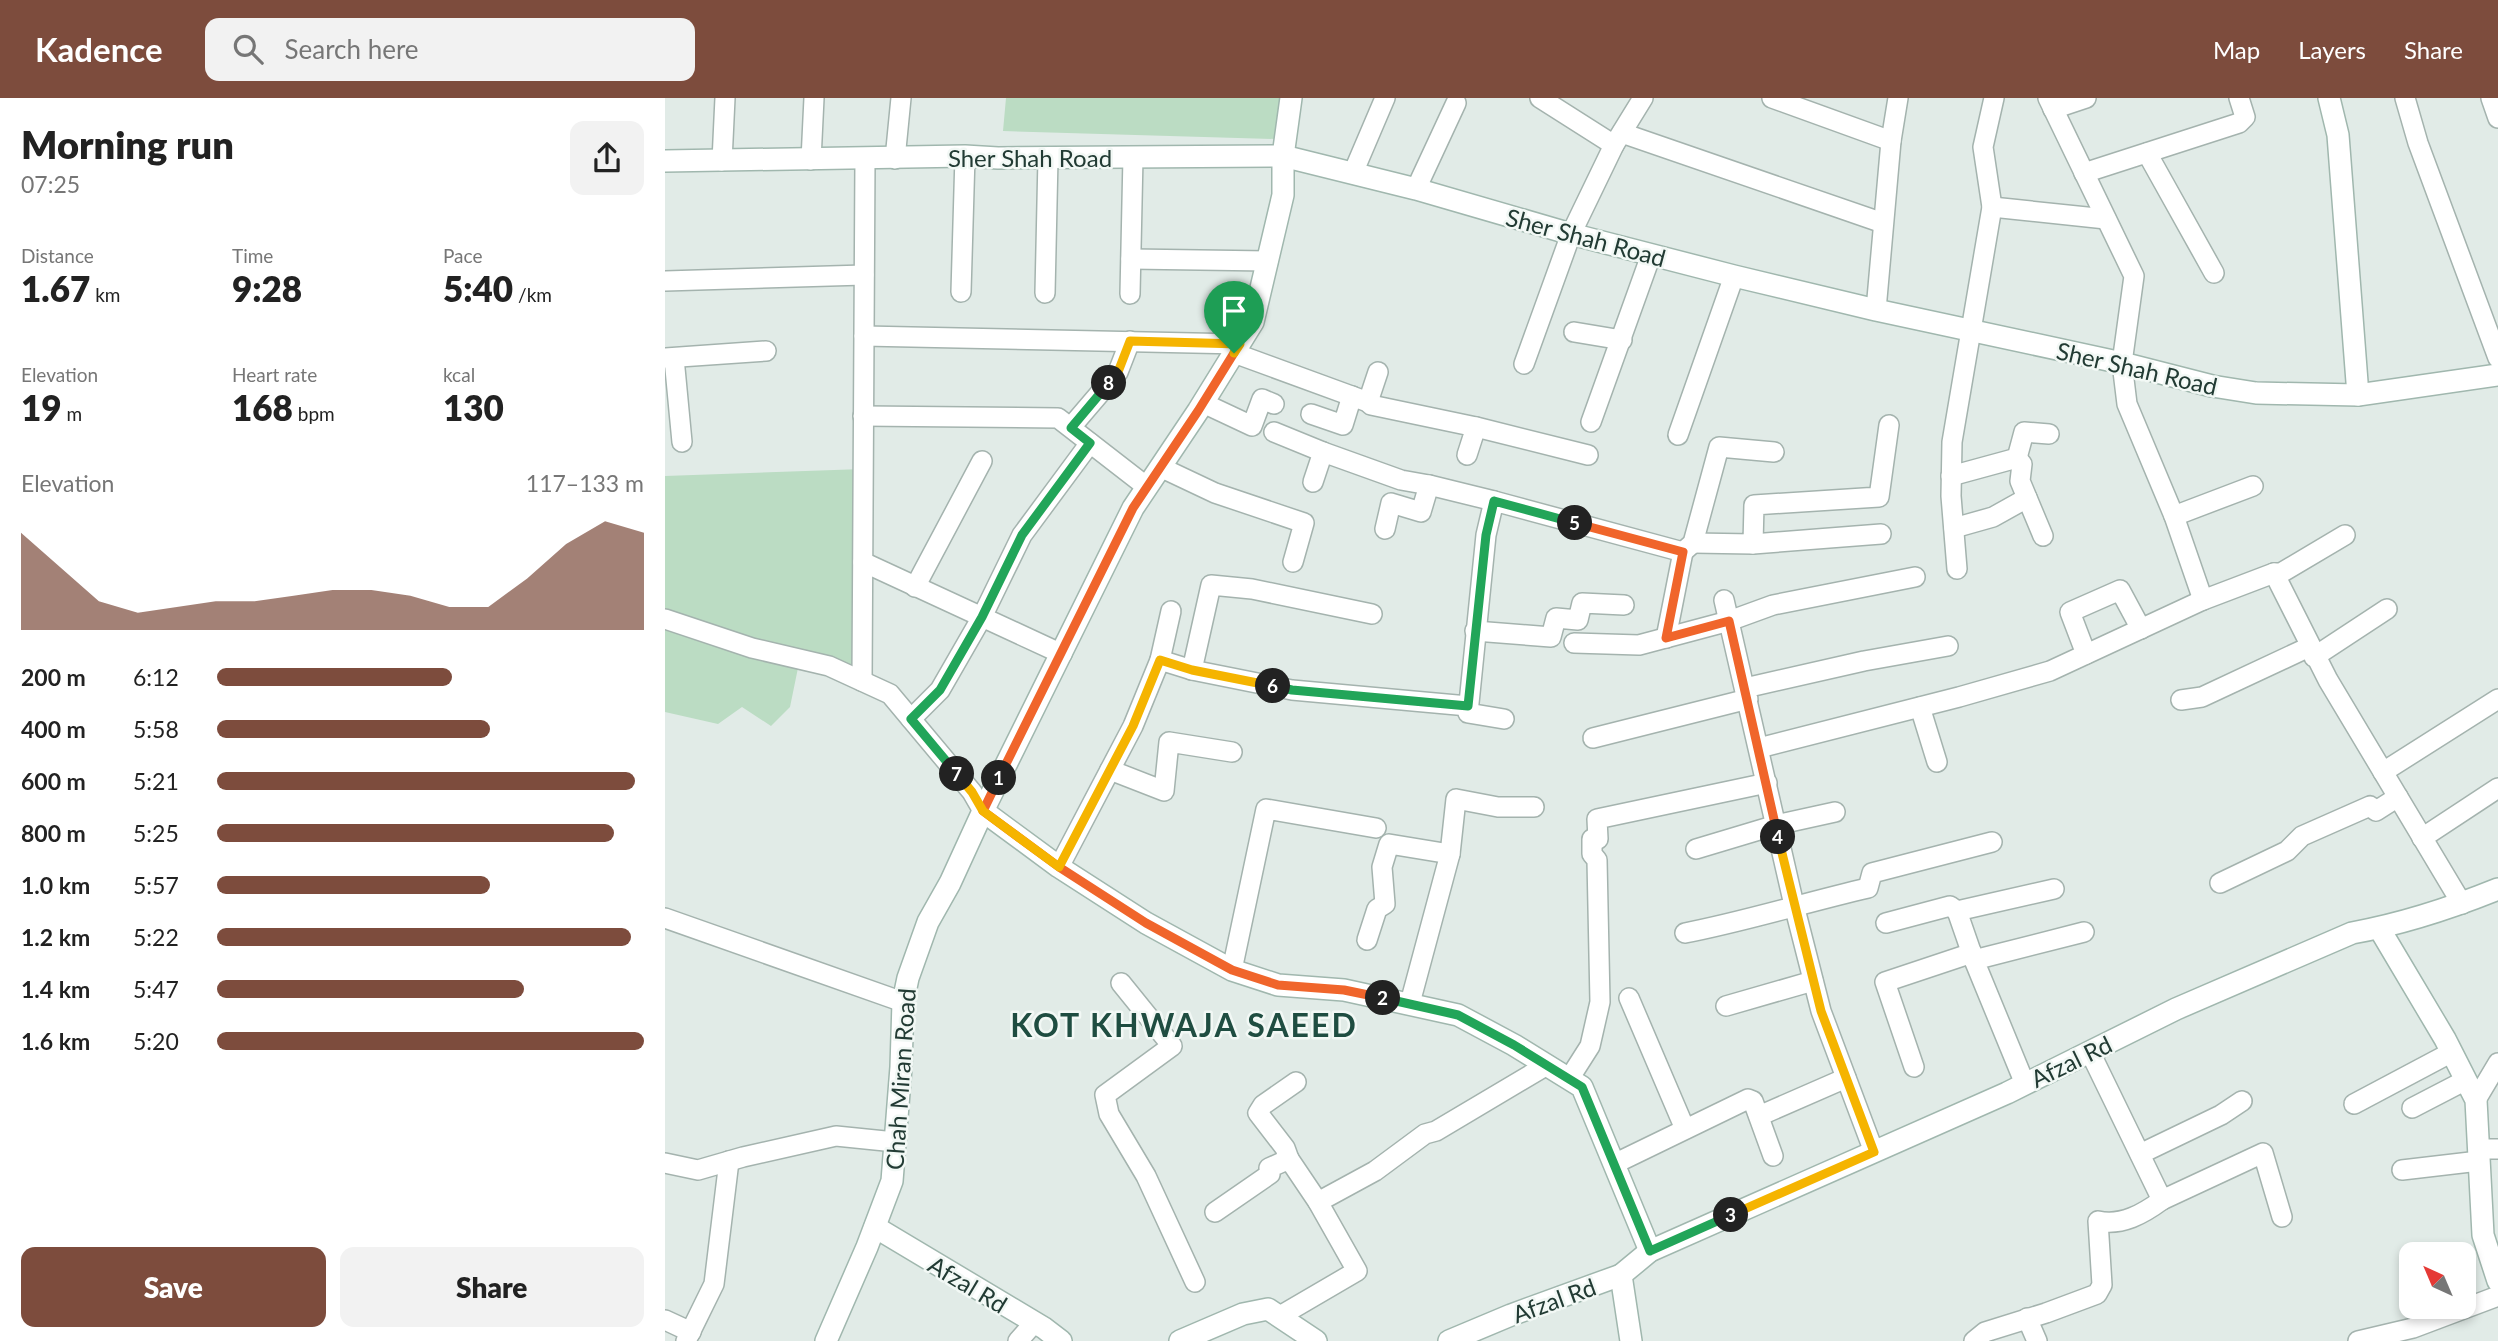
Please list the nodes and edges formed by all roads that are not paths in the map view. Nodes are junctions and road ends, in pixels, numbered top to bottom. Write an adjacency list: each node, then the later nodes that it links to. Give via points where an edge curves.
1 (725, 98): 30 (street)
2 (814, 98): 28 (street)
3 (901, 98): 27 (street)
4 (1291, 98): 23 (street, Chah Miran Road)
5 (1385, 98): 31 (street)
6 (1540, 98): 19 (street)
7 (1643, 98): 19 (street)
8 (1772, 98): 20 (street)
9 (1898, 98): 20 (street)
10 (1994, 98): 34 (street, via 1983,147)
11 (2087, 98): 17 (street)
12 (2239, 98): 21 (street, via 2245,117 2239,123)
13 (2329, 98): 62 (street, via 2338,135)
14 (2405, 98): 57 (street)
15 (2491, 98): 18 (street)
16 (1456, 103): 33 (street)
17 (2050, 104): 32 (street)
18 (2498, 118)
19 (1618, 139): 36 (street); 37 (street)
20 (1891, 141): 36 (street)
21 (2147, 153): 32 (street); 41 (street)
22 (965, 156): 25 (street, Sher Shah Road); 27 (street, Sher Shah Road); 45 (street)
23 (1283, 156): 24 (street, Sher Shah Road); 31 (street, Sher Shah Road); 40 (street, Chah Miran Road, via 1283,195)
24 (1133, 157): 25 (street, Sher Shah Road); 39 (street)
25 (1048, 158): 46 (street)
26 (865, 159): 27 (street, Sher Shah Road); 28 (street, Sher Shah Road); 42 (street)
27 (895, 159)
28 (811, 160): 30 (street, Sher Shah Road)
29 (665, 161): 30 (street, Sher Shah Road)
30 (722, 161)
31 (1353, 173): 33 (street, Sher Shah Road)
32 (2084, 173): 35 (street)
33 (1416, 189): 37 (street, Sher Shah Road)
34 (1992, 207): 35 (street); 49 (street)
35 (2106, 219): 58 (street, via 2134,276)
36 (1883, 223): 48 (street)
37 (1571, 234): 38 (street, Sher Shah Road); 59 (street)
38 (1651, 255): 43 (street, Sher Shah Road); 52 (street)
39 (1131, 259): 40 (street); 47 (street)
40 (1268, 261): 54 (street, Chah Miran Road, via 1253,322)
41 (2214, 274)
42 (865, 275): 44 (street); 51 (street)
43 (1734, 276): 48 (street, Sher Shah Road); 74 (street)
44 (665, 281)
45 (961, 292)
46 (1045, 293)
47 (1130, 294)
48 (1876, 310): 49 (street, Sher Shah Road)
49 (1973, 331): 58 (street, Sher Shah Road); 84 (street, via 1952,442)
50 (1574, 332): 52 (street)
51 (864, 336): 53 (street); 67 (street)
52 (1622, 340): 68 (street)
53 (1130, 341): 54 (street); 71 (street, via 1118,372)
54 (1237, 348): 63 (street); 64 (street, Chah Miran Road)
55 (767, 351): 56 (street)
56 (670, 358): 75 (street)
57 (2498, 358)
58 (2122, 363): 62 (street, Sher Shah Road, via 2256,393); 91 (street, via 2127,404)
59 (1524, 364)
60 (1378, 372): 63 (street)
61 (2498, 375): 62 (street, Sher Shah Road)
62 (2358, 395)
63 (1360, 399): 66 (street, via 1343,425); 70 (street)
64 (1203, 403): 65 (street, via 1252,426 1262,399); 83 (street, Chah Miran Road)
65 (1275, 404)
66 (1311, 414)
67 (863, 416): 71 (street, via 1058,418); 99 (street)
68 (1591, 422)
69 (1889, 425): 97 (street, via 1879,497 1754,505)
70 (1476, 427): 79 (street); 80 (street)
71 (1071, 428): 76 (street)
72 (1274, 432): 77 (street)
73 (2049, 434): 81 (street, via 2024,432)
74 (1678, 435)
75 (682, 442)
76 (1090, 443): 88 (street); 111 (street, via 1022,535)
77 (1322, 452): 85 (street); 86 (street)
78 (1774, 452): 98 (street, via 1719,447)
79 (1467, 455)
80 (1588, 455)
81 (2017, 458): 84 (street); 89 (street)
82 (982, 461): 104 (street)
83 (1160, 467): 88 (street, Chah Miran Road); 100 (street, via 1215,493 1304,523)
84 (1951, 475): 92 (street)
85 (1313, 482)
86 (1429, 485): 90 (street); 93 (street, via 1421,512 1391,503)
87 (2253, 486): 91 (street)
88 (1147, 487): 120 (street, Chah Miran Road)
89 (2027, 498): 92 (street, via 1993,517); 96 (street)
90 (1494, 501): 98 (street); 115 (street)
91 (2174, 516): 106 (street)
92 (1954, 528): 101 (street)
93 (1385, 529)
94 (1881, 534): 97 (street)
95 (2345, 535): 102 (street)
96 (2043, 536)
97 (1753, 544): 98 (street)
98 (1688, 547): 116 (street)
99 (863, 562): 104 (street); 124 (street)
100 (1293, 562)
101 (1957, 569)
102 (2274, 573): 106 (street); 119 (street)
103 (1915, 577): 113 (street, via 1773,606)
104 (915, 586): 111 (street)
105 (1724, 600): 113 (street)
106 (2203, 600): 114 (street)
107 (1624, 605): 115 (street, via 1582,603 1579,620 1556,618 1551,638)
108 (2388, 609): 119 (street)
109 (1171, 611): 122 (street)
110 (1372, 614): 123 (street, via 1212,584)
111 (982, 617): 120 (street); 130 (street, via 940,690)
112 (665, 619): 124 (street, via 752,648 829,666)
113 (1729, 621): 116 (street); 125 (street)
114 (2141, 629): 121 (street); 121 (street, via 2120,590 2070,612)
115 (1475, 631): 128 (street)
116 (1666, 638): 117 (street, via 1639,645)
117 (1574, 643)
118 (1948, 646): 125 (street, via 1864,661)
119 (2311, 652): 127 (street, via 2202,697); 137 (street)
120 (1062, 654): 142 (street, Chah Miran Road)
121 (2086, 654): 129 (street, via 2050,671)
122 (1160, 660): 123 (street); 136 (street)
123 (1192, 670): 128 (street, via 1292,690)
124 (862, 681): 130 (street, via 890,694)
125 (1747, 694): 132 (street); 133 (street)
126 (2498, 699): 137 (street)
127 (2181, 700)
128 (1468, 706): 131 (street, via 1468,713)
129 (1920, 707): 133 (street); 135 (street)
130 (911, 719): 142 (street)
131 (1504, 719)
132 (1593, 738)
133 (1759, 748): 138 (street)
134 (1232, 752): 136 (street, via 1169,742 1164,791)
135 (1937, 762)
136 (1110, 771): 150 (street)
137 (2383, 772): 140 (street)
138 (1766, 783): 144 (street); 177 (street, via 1597,819 1598,839 1592,839 1592,853 1597,860 1600,1002 1590,1046)
139 (2498, 788): 146 (street)
140 (2398, 797): 146 (street); 151 (street, via 2376,811 2370,806 2302,836 2287,851)
141 (1534, 807): 149 (street, via 1456,800)
142 (983, 811): 150 (street); 168 (street, Chah Miran Road, via 928,922)
143 (1835, 812): 144 (street)
144 (1776, 825): 148 (street); 155 (street)
145 (1376, 828): 164 (street, via 1266,809)
146 (2422, 838): 154 (street)
147 (1991, 842): 155 (street, via 1872,873 1868,888)
148 (1696, 849)
149 (1450, 854): 162 (street, via 1389,844 1382,867 1385,904 1377,909); 169 (street)
150 (1059, 867): 164 (street, via 1146,923)
151 (2220, 883)
152 (2054, 889): 156 (street)
153 (2498, 889): 154 (street, Afzal Rd)
154 (2462, 904): 159 (street, Afzal Rd)
155 (1794, 905): 161 (street); 165 (street)
156 (1957, 911): 158 (street, via 1949,906); 163 (street)
157 (665, 918): 168 (street)
158 (1886, 923)
159 (2379, 928): 171 (street, Afzal Rd, via 2352,933 2176,1009); 172 (street)
160 (2084, 932): 163 (street)
161 (1685, 933)
162 (1367, 940)
163 (1973, 956): 175 (street, via 1885,982); 180 (street)
164 (1232, 970): 169 (street, via 1278,985 1344,990)
165 (1813, 981): 170 (street); 176 (street)
166 (1121, 983): 204 (street, via 1172,1046 1105,1095 1109,1114 1146,1175)
167 (1629, 998): 186 (street)
168 (903, 1002): 187 (street, Chah Miran Road)
169 (1410, 1003): 174 (street, via 1458,1015)
170 (1726, 1006)
171 (2090, 1052): 180 (street, Afzal Rd); 190 (street)
172 (2452, 1052): 178 (street); 183 (street)
173 (2498, 1063): 181 (street)
174 (1547, 1065): 177 (street); 198 (street)
175 (1914, 1067)
176 (1846, 1078): 185 (street); 188 (street)
177 (1569, 1079): 195 (street, via 1582,1087)
178 (2466, 1080): 181 (street); 184 (street)
179 (1296, 1082): 192 (street, via 1258,1113)
180 (2025, 1084): 188 (street, Afzal Rd)
181 (2476, 1100): 189 (street)
182 (2242, 1101): 190 (street)
183 (2354, 1104)
184 (2412, 1108)
185 (1759, 1116): 186 (street, via 1748,1099); 191 (street)
186 (1685, 1129): 195 (street)
187 (895, 1142): 193 (street, via 836,1136); 201 (street, Chah Miran Road, via 892,1181)
188 (1874, 1152): 202 (street, Afzal Rd)
189 (2485, 1153): 196 (street); 205 (street, via 2483,1234)
190 (2140, 1154): 197 (street)
191 (1773, 1156)
192 (1289, 1159): 198 (street); 199 (street, via 1269,1168 1269,1174)
193 (729, 1161): 194 (street, via 698,1170); 211 (street, via 714,1284)
194 (665, 1163)
195 (1614, 1164): 202 (street)
196 (2402, 1170)
197 (2162, 1200): 200 (street, via 2263,1153); 208 (street, via 2125,1221 2098,1221 2102,1285 2097,1294)
198 (1318, 1202): 207 (street, via 1357,1270)
199 (1215, 1212)
200 (2282, 1217)
201 (875, 1227): 210 (street, Afzal Rd); 212 (street, Chah Miran Road)
202 (1650, 1251): 203 (street, Afzal Rd)
203 (1621, 1275): 217 (street, Afzal Rd); 218 (street)
204 (1195, 1282)
205 (2498, 1282)
206 (2498, 1296): 221 (street, via 2413,1328)
207 (1280, 1316): 215 (street, via 1268,1309 1243,1314); 216 (street)
208 (2027, 1318): 219 (street, via 1985,1332); 220 (street)
209 (665, 1320): 211 (street)
210 (1034, 1323): 213 (street); 214 (street, Afzal Rd)
211 (688, 1336)
212 (827, 1341)
213 (1018, 1341)
214 (1061, 1341)
215 (1180, 1341)
216 (1316, 1341)
217 (1449, 1341)
218 (1631, 1341)
219 (1974, 1341)
220 (2037, 1341)
221 (2358, 1341)

